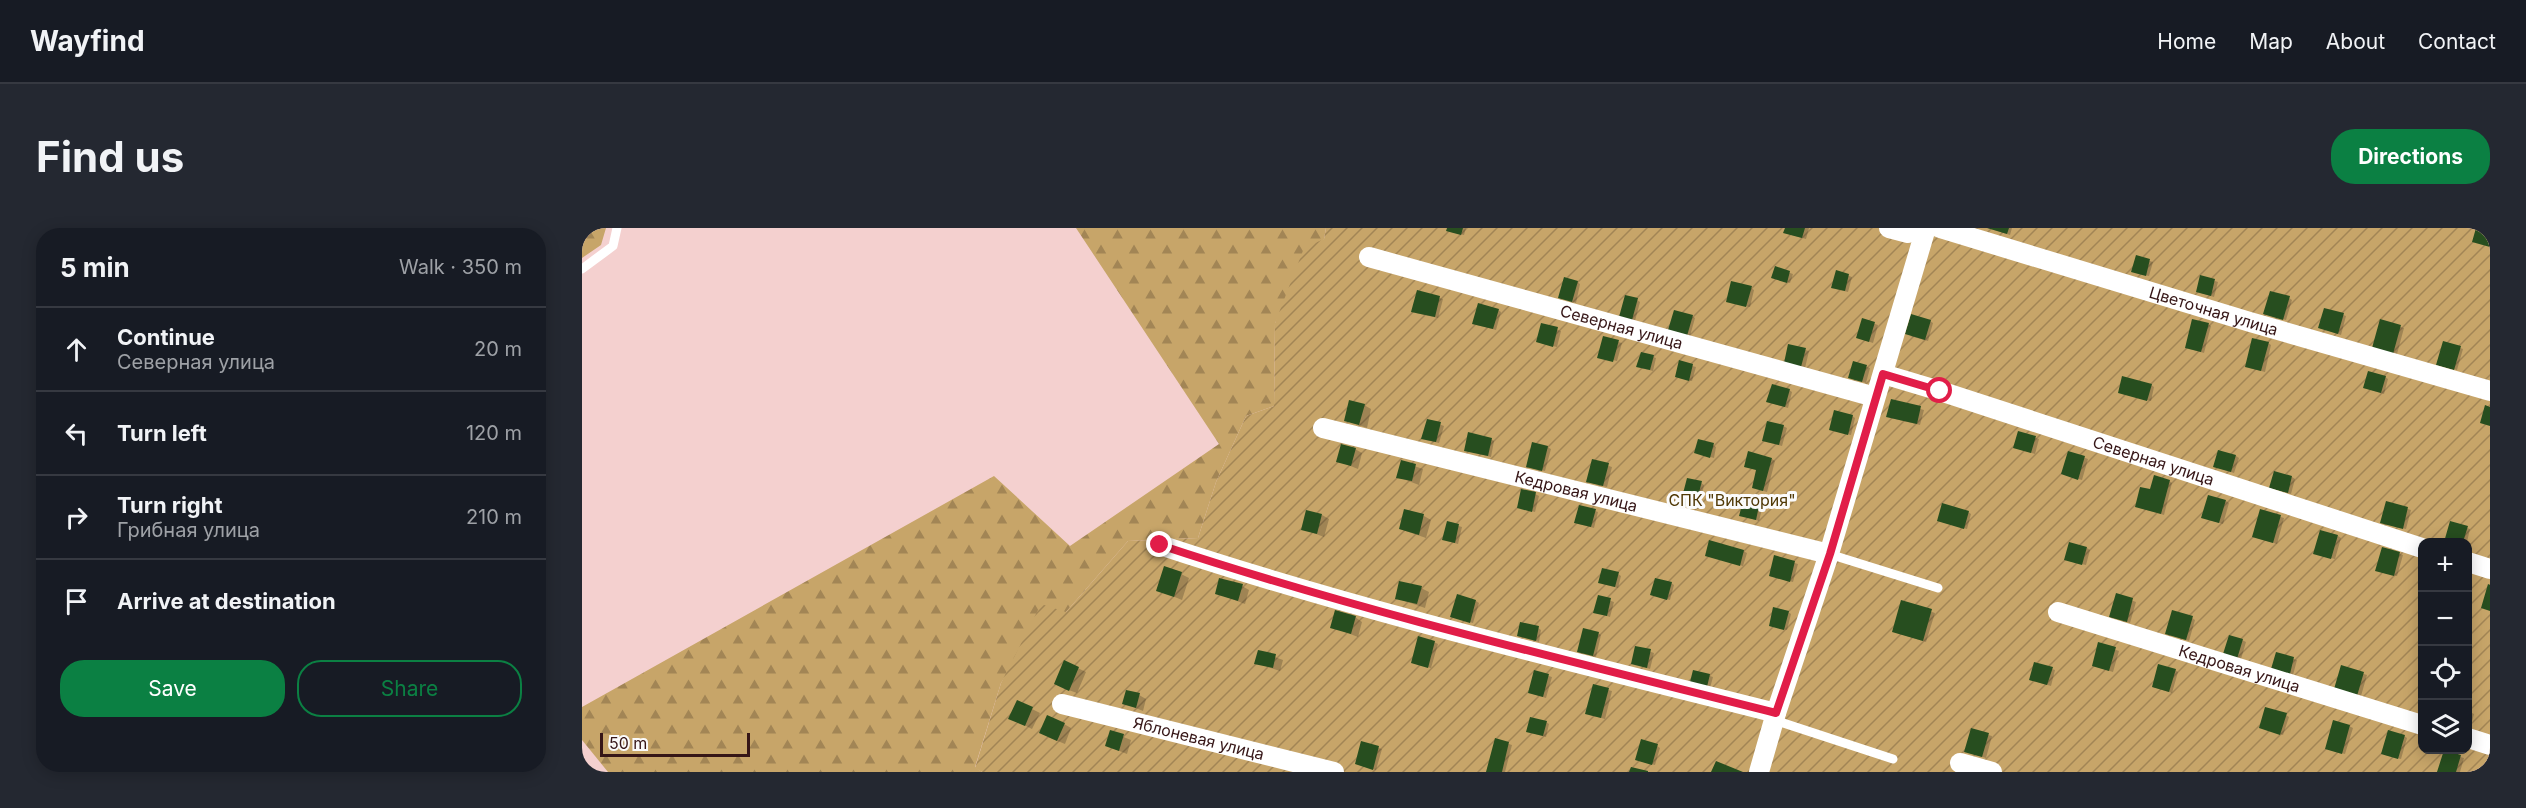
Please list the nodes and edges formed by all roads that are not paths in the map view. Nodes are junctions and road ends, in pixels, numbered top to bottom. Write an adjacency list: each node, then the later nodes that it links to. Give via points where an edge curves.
1 (617, 228): 7 (lane, via 613,246)
2 (1889, 228): 3 (street, via 1908,233)
3 (1919, 228)
4 (1926, 228): 8 (street)
5 (1940, 228): 9 (street, Цветочная улица)
6 (1369, 257): 10 (street, Северная улица)
7 (582, 269)
8 (1883, 374): 10 (street); 13 (street, Северная улица)
9 (2490, 391)
10 (1875, 397): 14 (street)
11 (1323, 428): 14 (street, Кедровая улица)
12 (1160, 545): 20 (street, via 1437,627)
13 (2418, 547)
14 (1830, 554): 17 (lane); 20 (street)
15 (2472, 563): 16 (street)
16 (2490, 569)
17 (1938, 588)
18 (2058, 612): 21 (street, Кедровая улица)
19 (1062, 704): 25 (street, Яблоневая улица)
20 (1775, 717): 24 (lane); 28 (street)
21 (2418, 724)
22 (2472, 739): 23 (street)
23 (2490, 745)
24 (1893, 759)
25 (1267, 763): 27 (street, Яблоневая улица)
26 (1960, 763): 29 (street)
27 (1334, 772)
28 (1759, 772)
29 (1992, 772)

